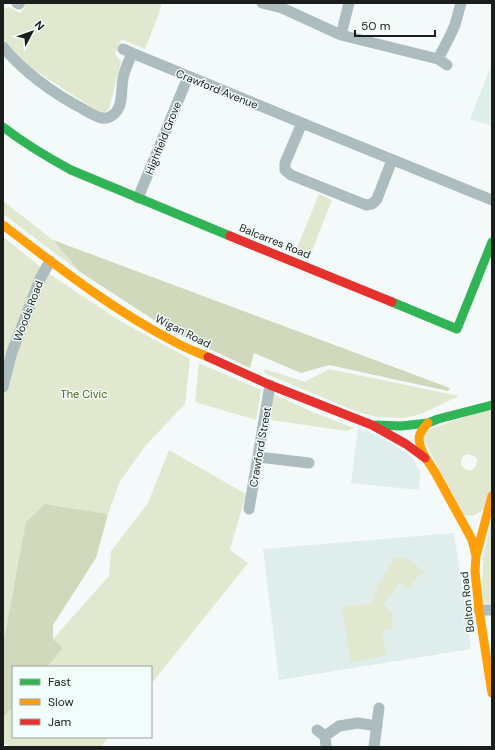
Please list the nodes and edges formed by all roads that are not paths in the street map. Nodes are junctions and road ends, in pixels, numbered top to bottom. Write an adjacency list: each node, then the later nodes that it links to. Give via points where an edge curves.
1 (262, 3): 4 (street, via 282,8)
2 (349, 3): 4 (street)
3 (461, 3): 4 (street, via 443,62)
4 (341, 35)
5 (3, 47): 6 (street, Crawford Avenue, via 43,84 72,104 103,118 110,117 116,112 120,102 128,51)
6 (188, 77): 7 (street, Crawford Avenue); 10 (street, Highfield Grove)
7 (302, 124): 9 (street, Crawford Avenue); 9 (street, via 285,163 285,170 291,175 366,205 372,204 376,198)
8 (3, 127): 10 (main road, Balcarres Road, via 71,170)
9 (392, 160): 11 (street, Crawford Avenue)
10 (138, 198): 13 (main road, Balcarres Road, via 457,329)
11 (492, 200)
12 (3, 225): 14 (main road, Wigan Road)
13 (492, 242)
14 (50, 261): 15 (main road, Wigan Road, via 151,329 176,343); 16 (street, Woods Road, via 40,279 12,352)
15 (270, 385): 19 (main road, Wigan Road); 20 (street, Crawford Street)
16 (3, 386)
17 (490, 406): 18 (main road, Wigan Road)
18 (428, 423): 19 (main road, Wigan Road, via 401,426); 21 (main road, via 419,438)
19 (372, 425): 21 (main road, Wigan Road)
20 (258, 457): 22 (street); 24 (street, Crawford Street)
21 (425, 458): 25 (main road, Bolton Road)
22 (309, 463)
23 (491, 500): 25 (main road, via 483,510 474,515 464,515); 26 (main road, Bolton Road)
24 (249, 509)
25 (457, 511): 26 (main road, Bolton Road, via 472,540)
26 (476, 556): 27 (main road, Bolton Road)
27 (479, 610): 28 (street); 29 (main road, Bolton Road)
28 (492, 610)
29 (492, 694)
30 (379, 708): 31 (street)
31 (377, 726): 32 (street, via 358,723 339,726); 33 (street)
32 (323, 738)
33 (374, 747)

